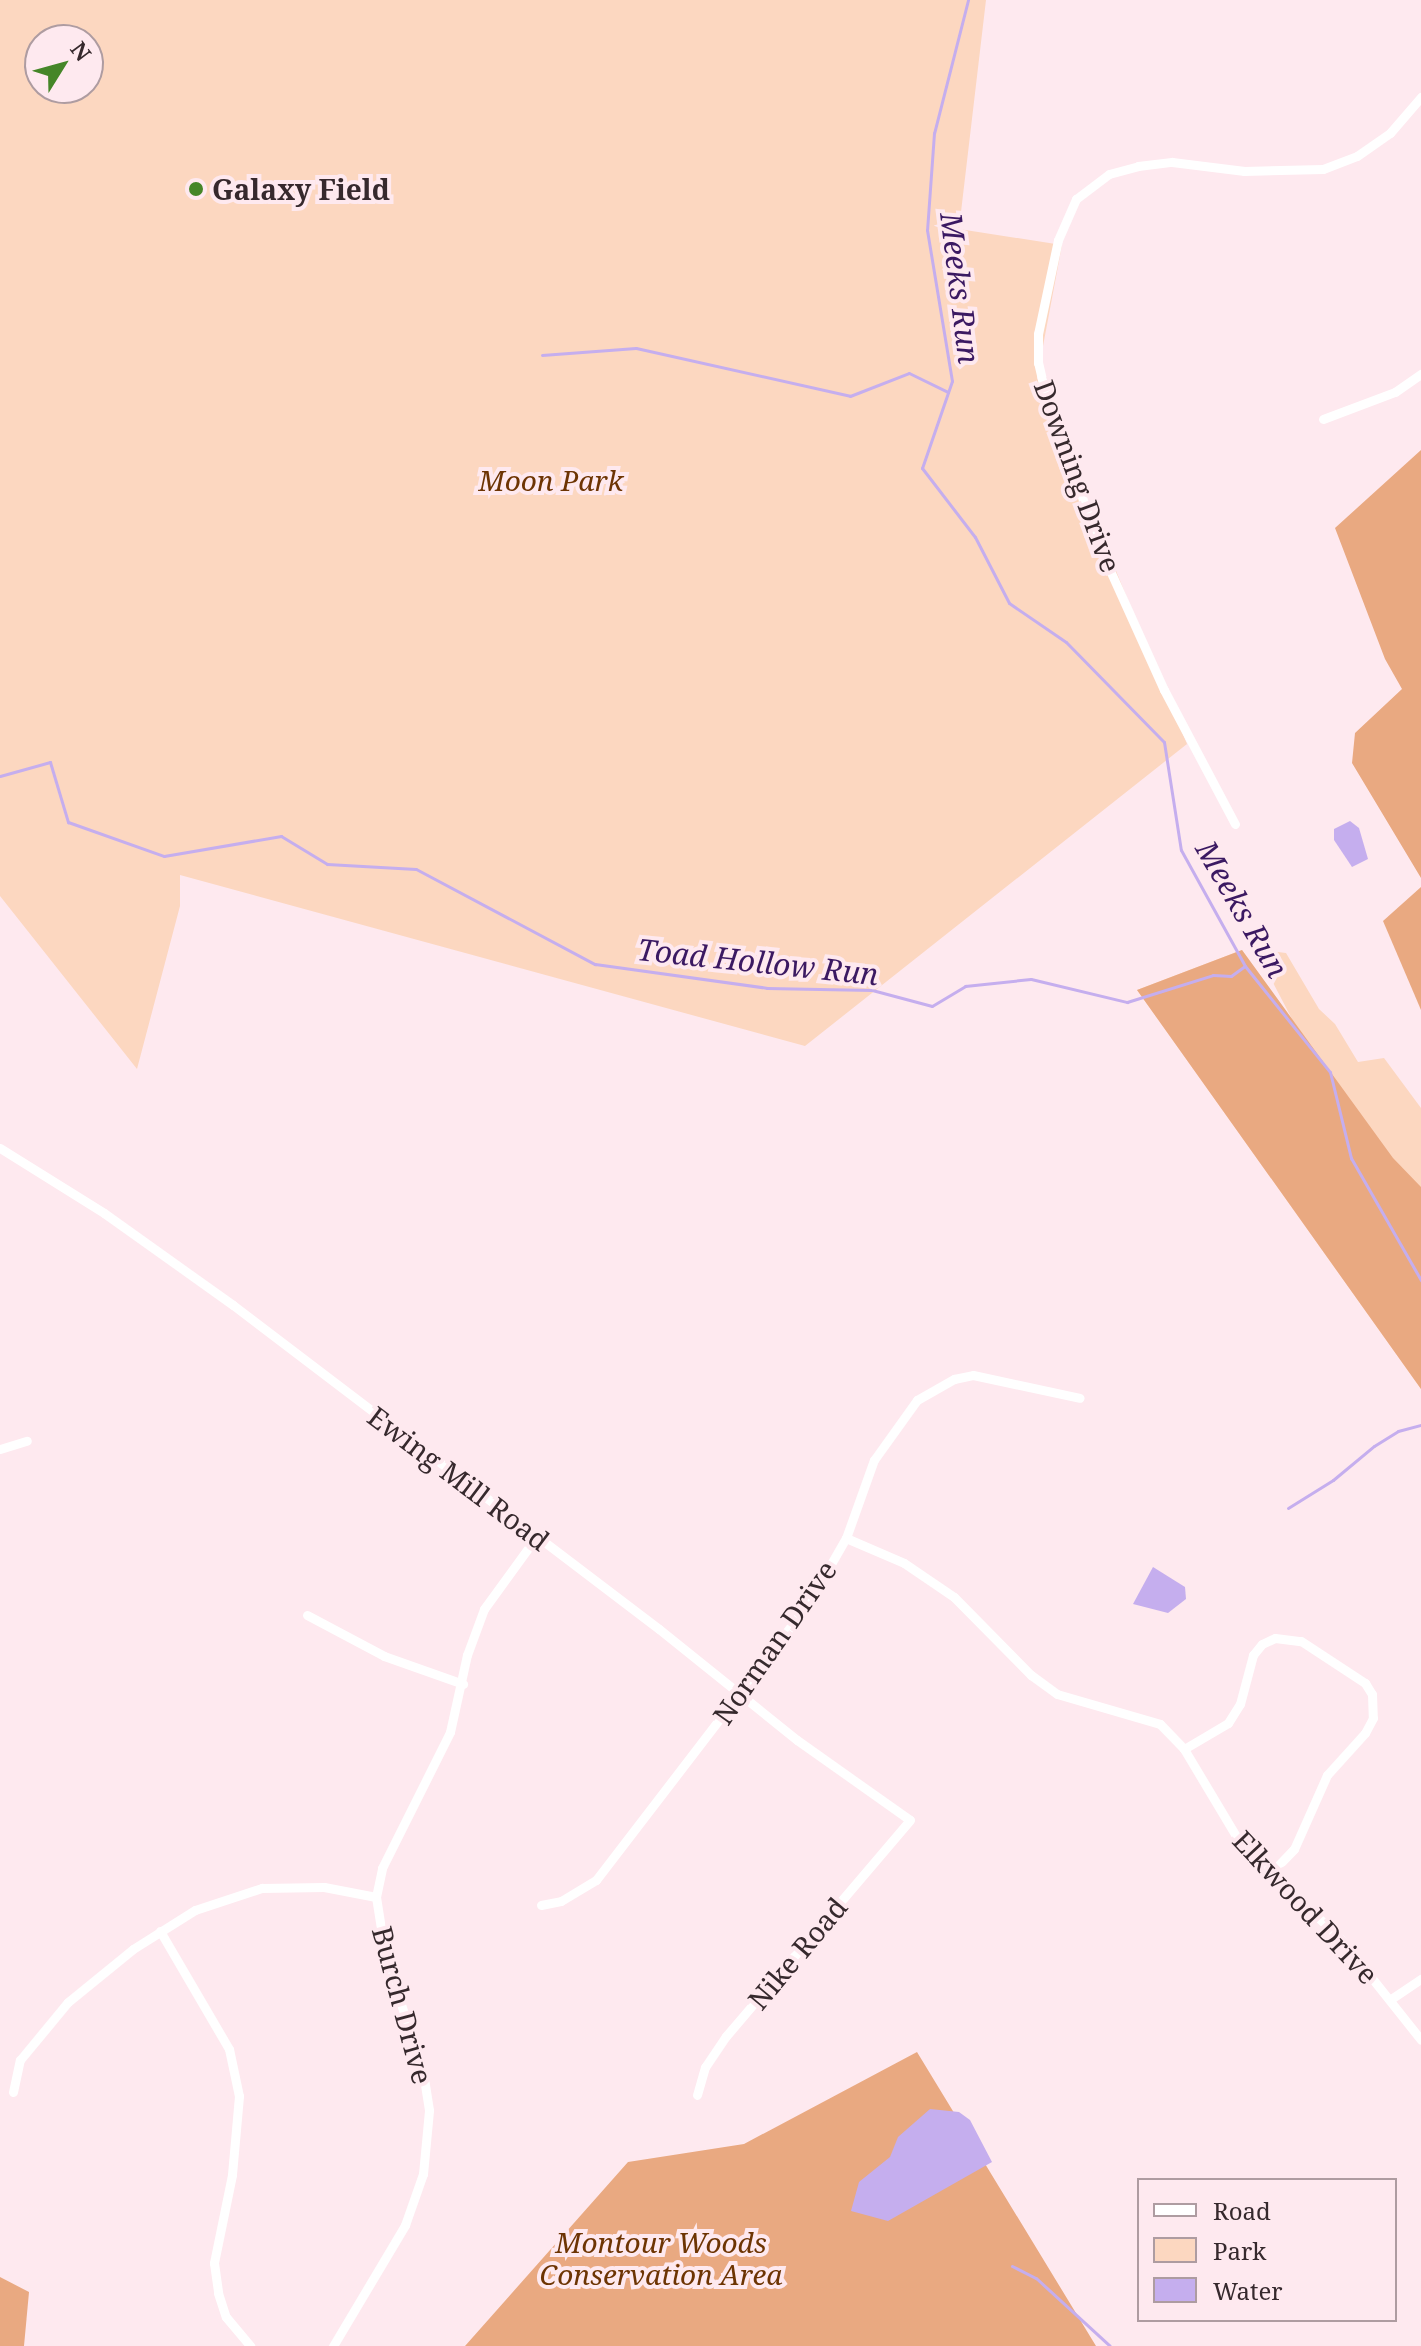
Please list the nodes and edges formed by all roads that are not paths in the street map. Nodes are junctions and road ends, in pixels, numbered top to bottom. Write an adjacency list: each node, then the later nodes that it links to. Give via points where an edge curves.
1 (1421, 97): 4 (street, Downing Drive, via 1390,133 1357,156 1323,169 1244,171 1172,162 1109,174 1076,199 1058,240 1038,334 1044,388 1099,546 1164,690)
2 (1421, 374): 3 (street, via 1395,392)
3 (1323, 419)
4 (1235, 824)
5 (0, 1148): 9 (street, Ewing Mill Road, via 104,1213 233,1305)
6 (1080, 1398): 10 (street, Norman Drive, via 973,1375 954,1379 917,1400 874,1460)
7 (27, 1441): 8 (street)
8 (0, 1449)
9 (537, 1536): 12 (street, Burch Drive, via 484,1609); 13 (street, Ewing Mill Road)
10 (846, 1538): 13 (street, Norman Drive, via 808,1604); 14 (street, Elkwood Drive, via 904,1563 954,1597 1057,1694 1160,1724)
11 (307, 1615): 12 (street, via 384,1656)
12 (463, 1684): 17 (street, Burch Drive, via 450,1732 382,1868)
13 (739, 1694): 15 (street, Ewing Mill Road); 18 (street, Norman Drive, via 596,1880 561,1901)
14 (1184, 1749): 16 (street, Elkwood Drive, via 1242,1846); 16 (street, via 1228,1723 1240,1704 1253,1655 1275,1638 1301,1641 1365,1683 1372,1694 1373,1718 1327,1775 1294,1849)
15 (910, 1820): 24 (street, Nike Road, via 726,2036 705,2067)
16 (1269, 1875): 21 (street, Elkwood Drive, via 1340,1938)
17 (376, 1897): 19 (street, via 324,1887 262,1888 195,1910); 26 (street, Burch Drive, via 386,1960 422,2066 429,2110 423,2174 405,2225)
18 (541, 1905)
19 (160, 1931): 23 (street, via 68,2002 20,2060); 25 (street, via 229,2049 239,2096 234,2162 214,2263 226,2317)
20 (1421, 1979): 21 (street)
21 (1391, 1999): 22 (street, Elkwood Drive)
22 (1421, 2040)
23 (13, 2092)
24 (697, 2095)
25 (250, 2346)
26 (333, 2346)

